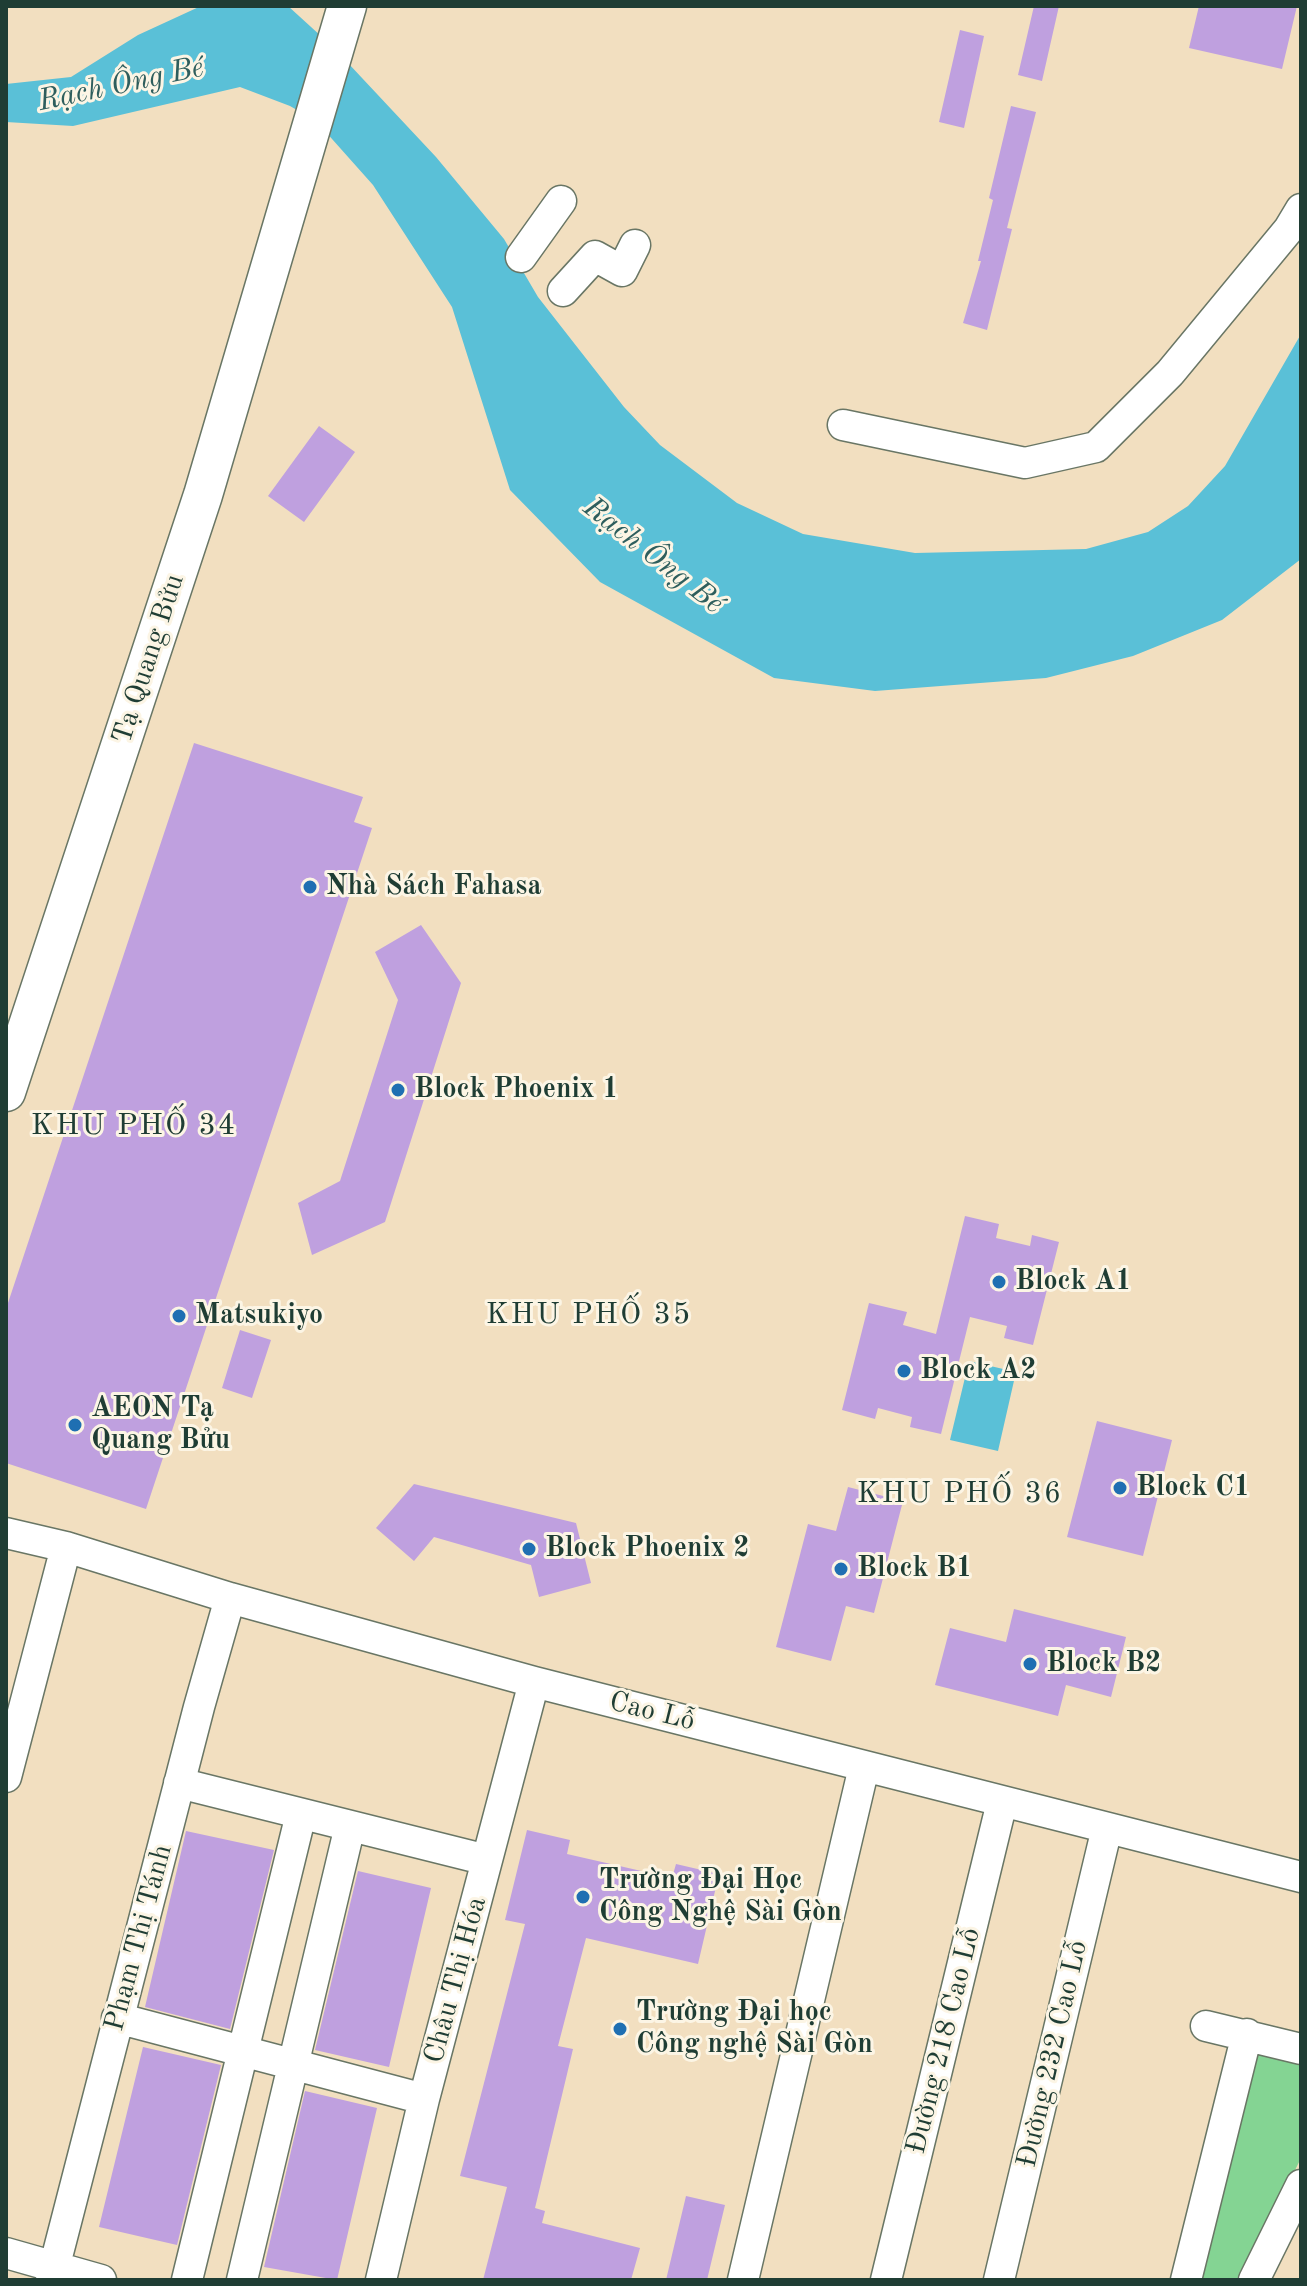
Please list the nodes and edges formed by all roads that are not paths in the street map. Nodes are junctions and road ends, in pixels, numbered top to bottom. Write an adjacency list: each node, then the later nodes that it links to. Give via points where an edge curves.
1 (347, 6): 8 (main road, Tạ Quang Bửu, via 203,495)
2 (561, 201): 5 (street)
3 (1301, 209): 7 (street, via 1170,373 1096,447 1025,463)
4 (635, 245): 6 (street, via 622,271 595,256)
5 (521, 257)
6 (563, 291)
7 (843, 425)
8 (6, 1092)
9 (6, 1533): 10 (street, Cao Lỗ)
10 (66, 1547): 11 (street, Cao Lỗ); 14 (street)
11 (230, 1598): 12 (street, Cao Lỗ); 15 (street, Phạm Thị Tánh)
12 (534, 1682): 13 (street, Cao Lỗ); 20 (street, Châu Thị Hóa)
13 (864, 1767): 16 (street, Cao Lỗ); 36 (street)
14 (6, 1777)
15 (179, 1783): 17 (street); 22 (street, Phạm Thị Tánh)
16 (1002, 1802): 19 (street, Cao Lỗ); 37 (street, Đường 218 Cao Lỗ)
17 (301, 1814): 18 (street); 26 (street)
18 (350, 1826): 20 (street); 27 (street)
19 (1107, 1828): 21 (street, Cao Lỗ); 38 (street, Đường 232 Cao Lỗ)
20 (487, 1860): 28 (street, Châu Thị Hóa)
21 (1301, 1877)
22 (117, 2018): 26 (street); 31 (street, Phạm Thị Tánh)
23 (1206, 2026): 24 (street)
24 (1247, 2034): 25 (street); 39 (street)
25 (1301, 2049)
26 (243, 2052): 27 (street); 33 (street)
27 (293, 2064): 28 (street); 34 (street)
28 (424, 2099): 35 (street, Châu Thị Hóa)
29 (1301, 2185): 40 (street)
30 (6, 2253): 31 (street)
31 (52, 2274): 32 (street)
32 (101, 2280)
33 (187, 2280)
34 (242, 2280)
35 (381, 2280)
36 (743, 2280)
37 (886, 2280)
38 (999, 2280)
39 (1186, 2280)
40 (1254, 2280)

